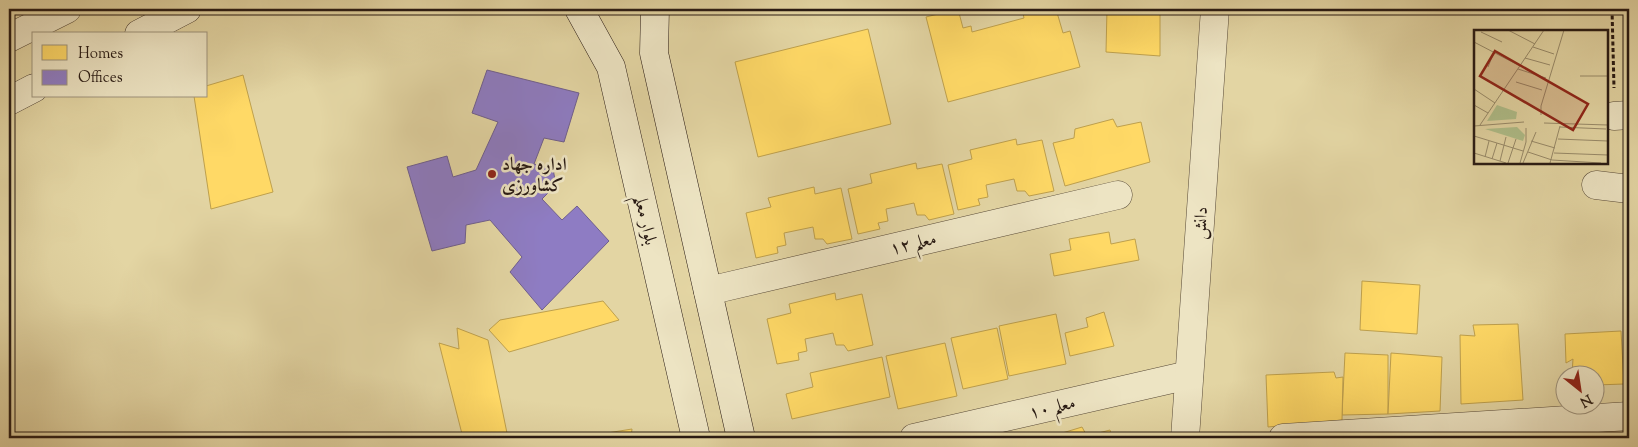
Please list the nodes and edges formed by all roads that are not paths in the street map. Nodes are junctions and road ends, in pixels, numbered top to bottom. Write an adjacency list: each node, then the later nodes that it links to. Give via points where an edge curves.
1 (68, 9): 7 (street)
2 (187, 9): 6 (street)
3 (579, 9): 17 (street, بلوار معلم, via 611,67)
4 (655, 9): 13 (street, via 654,53)
5 (1215, 9): 14 (street, دانش)
6 (143, 32)
7 (9, 38)
8 (32, 89): 9 (street)
9 (9, 101)
10 (1596, 185): 11 (street)
11 (1629, 189)
12 (1118, 195): 13 (street, معلم ۱۲)
13 (708, 291): 18 (street)
14 (1189, 375): 19 (street, معلم ۱۰); 20 (street, دانش)
15 (1629, 416): 16 (street)
16 (1438, 433): 21 (street)
17 (696, 438)
18 (741, 438)
19 (914, 438)
20 (1185, 438)
21 (1283, 438)

